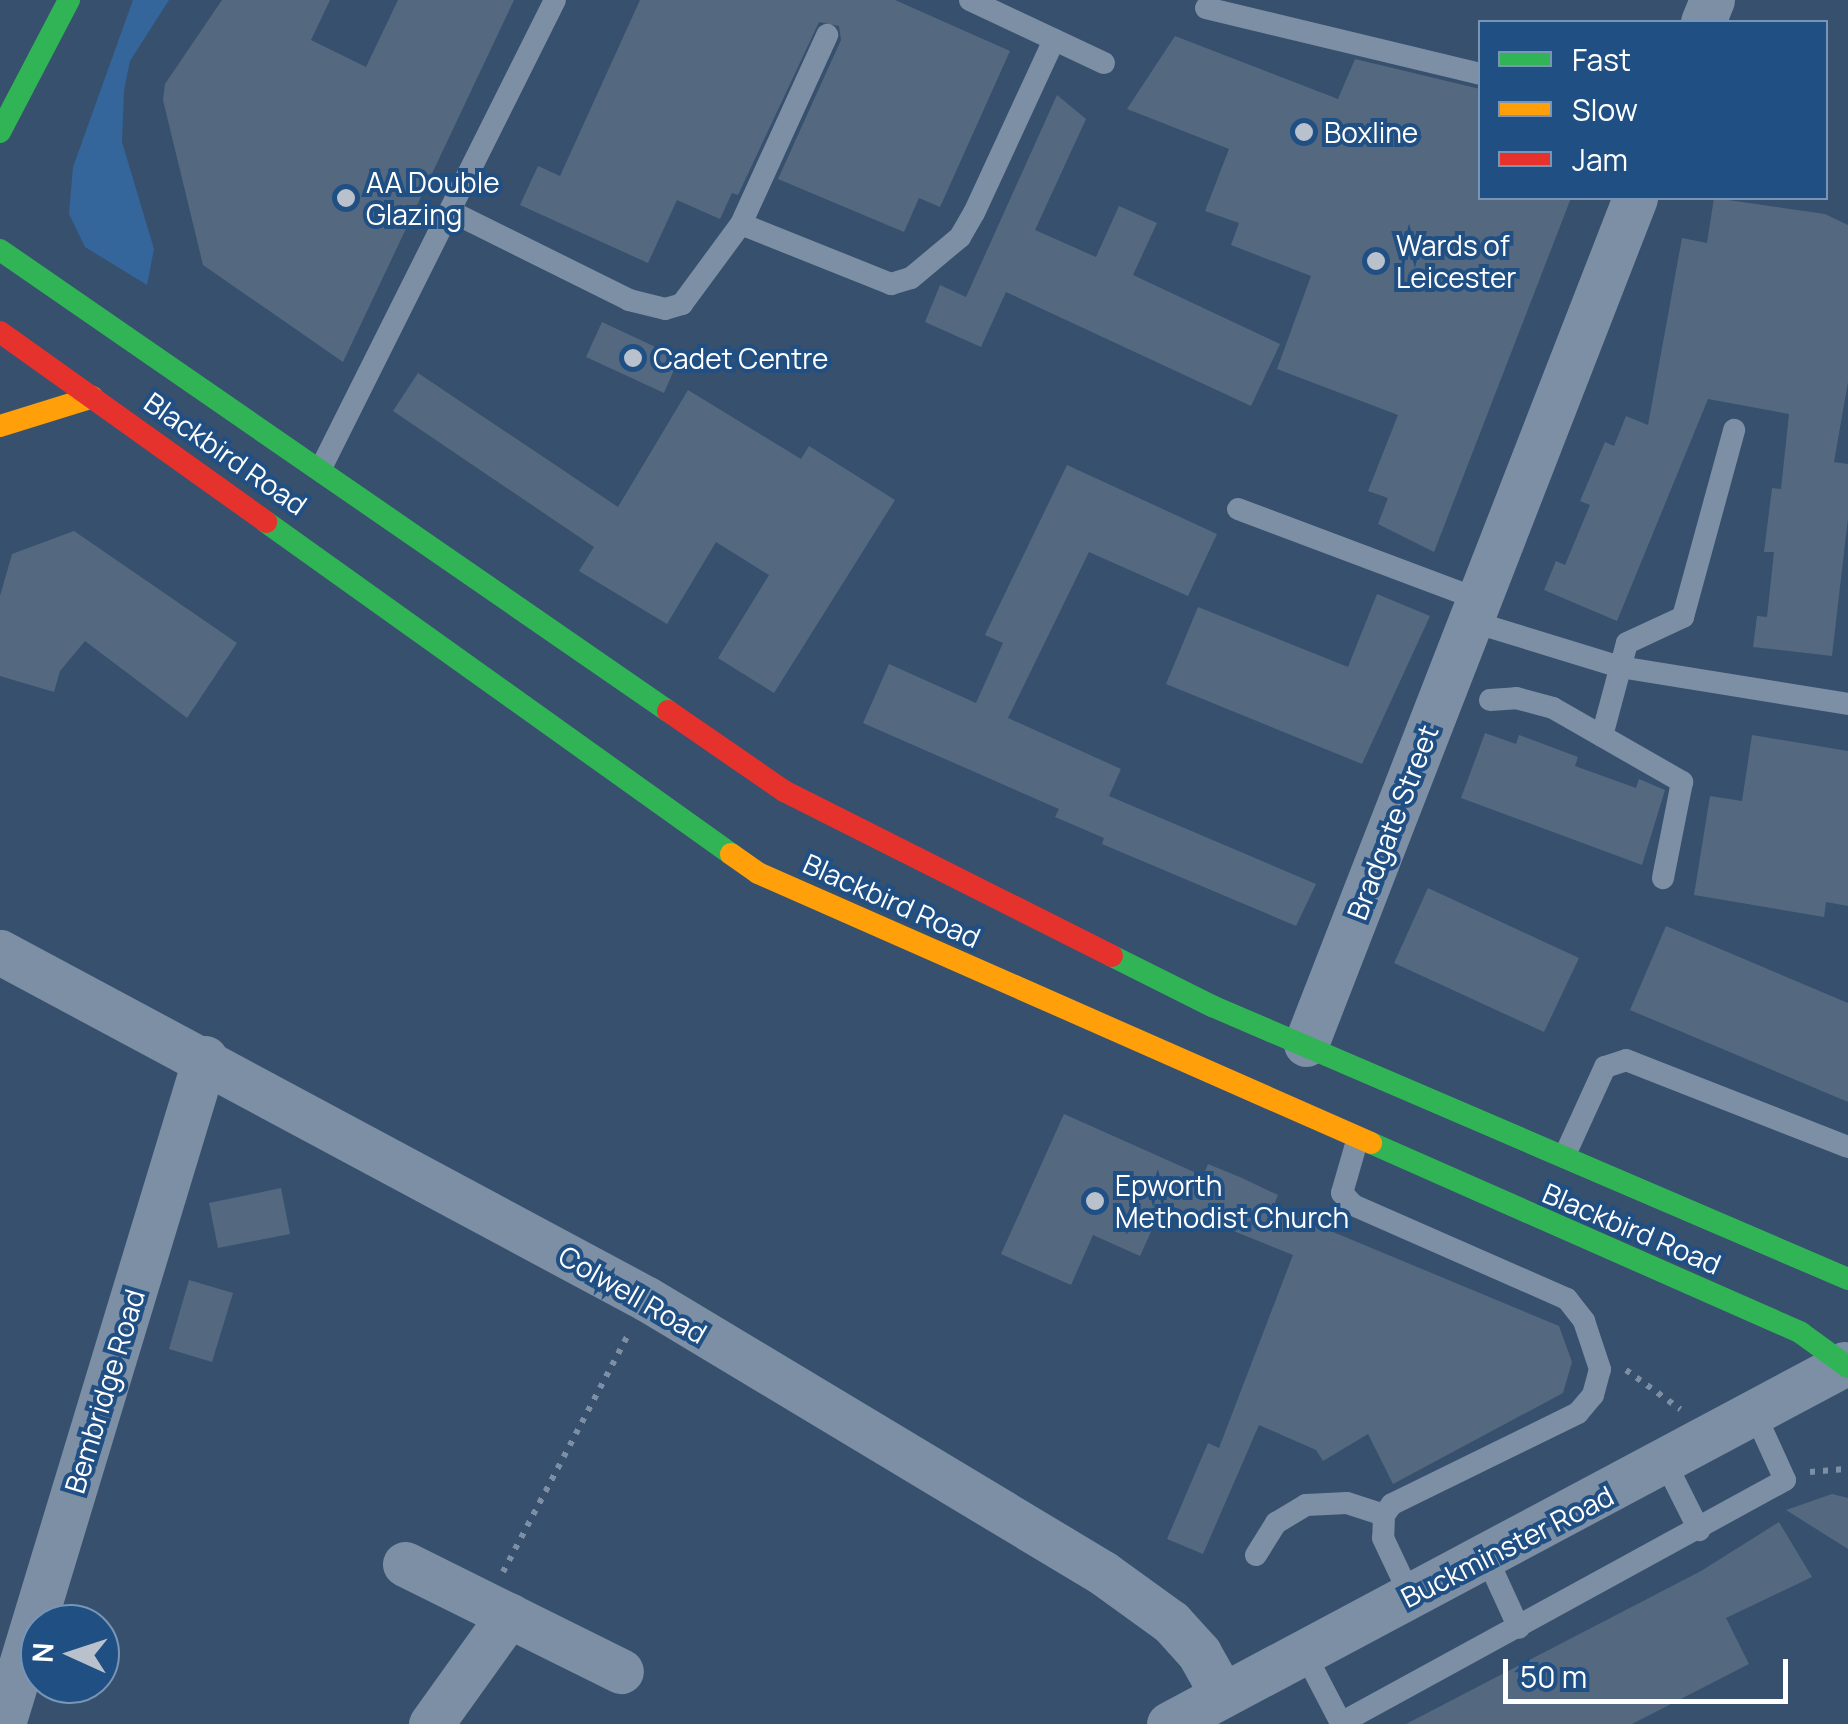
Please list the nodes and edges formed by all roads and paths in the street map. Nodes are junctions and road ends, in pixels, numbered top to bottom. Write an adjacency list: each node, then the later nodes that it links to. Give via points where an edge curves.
1 (69, 0): 9 (main road)
2 (556, 0): 11 (lane)
3 (970, 0): 6 (lane)
4 (1206, 8): 8 (lane)
5 (827, 35): 12 (lane)
6 (1054, 40): 7 (lane); 12 (lane, via 974,214 960,237 911,278 891,284)
7 (1104, 63)
8 (1478, 74)
9 (0, 132)
10 (1634, 200): 20 (street, Bradgate Street)
11 (450, 210): 12 (lane, via 629,300 666,309 700,288); 18 (lane)
12 (742, 224)
13 (0, 250): 18 (main road, Blackbird Road)
14 (0, 332): 15 (main road, Blackbird Road)
15 (93, 398): 16 (main road); 28 (main road, Blackbird Road, via 758,873)
16 (0, 426)
17 (1734, 430): 21 (lane, via 1682,617 1627,643)
18 (320, 470): 27 (main road, Blackbird Road, via 784,791)
19 (1238, 508): 20 (lane)
20 (1474, 610): 21 (lane); 29 (street, Bradgate Street)
21 (1620, 667): 23 (lane); 24 (lane)
22 (1490, 700): 24 (lane, via 1516,698 1553,708)
23 (1848, 704)
24 (1602, 736): 25 (lane, via 1682,782)
25 (1663, 878)
26 (0, 952): 30 (street, Colwell Road)
27 (1103, 972): 28 (main road); 29 (main road, Blackbird Road)
28 (1088, 1021): 31 (main road, Blackbird Road)
29 (1306, 1044): 33 (main road, Blackbird Road)
30 (205, 1058): 35 (street, Colwell Road); 50 (street, Bembridge Road)
31 (1357, 1141): 36 (main road, Blackbird Road, via 1801,1333); 39 (lane, via 1342,1193 1353,1205 1567,1299 1584,1321 1600,1368 1593,1395 1578,1413 1406,1493)
32 (1848, 1147): 33 (lane, via 1626,1060 1605,1068)
33 (1564, 1157): 34 (main road, Blackbird Road)
34 (1848, 1279)
35 (647, 1299): 45 (path); 49 (street, Colwell Road, via 1104,1573 1170,1622 1199,1653)
36 (1846, 1366): 37 (street, Buckminster Road)
37 (1754, 1412): 38 (street, Buckminster Road); 40 (lane, via 1785,1480)
38 (1666, 1464): 40 (lane); 42 (street, Buckminster Road)
39 (1384, 1514): 41 (lane, via 1347,1503 1306,1505 1276,1523); 44 (lane, via 1383,1538)
40 (1699, 1530): 46 (lane)
41 (1256, 1555)
42 (1486, 1556): 44 (street, Buckminster Road); 46 (lane)
43 (405, 1564): 45 (street)
44 (1410, 1595): 47 (street, Buckminster Road)
45 (498, 1609): 48 (street); 51 (street)
46 (1520, 1628): 47 (lane, via 1341,1723)
47 (1303, 1650): 49 (street, Buckminster Road)
48 (621, 1670)
49 (1222, 1694): 52 (street, Buckminster Road)
50 (2, 1724)
51 (431, 1724)
52 (1168, 1724)

